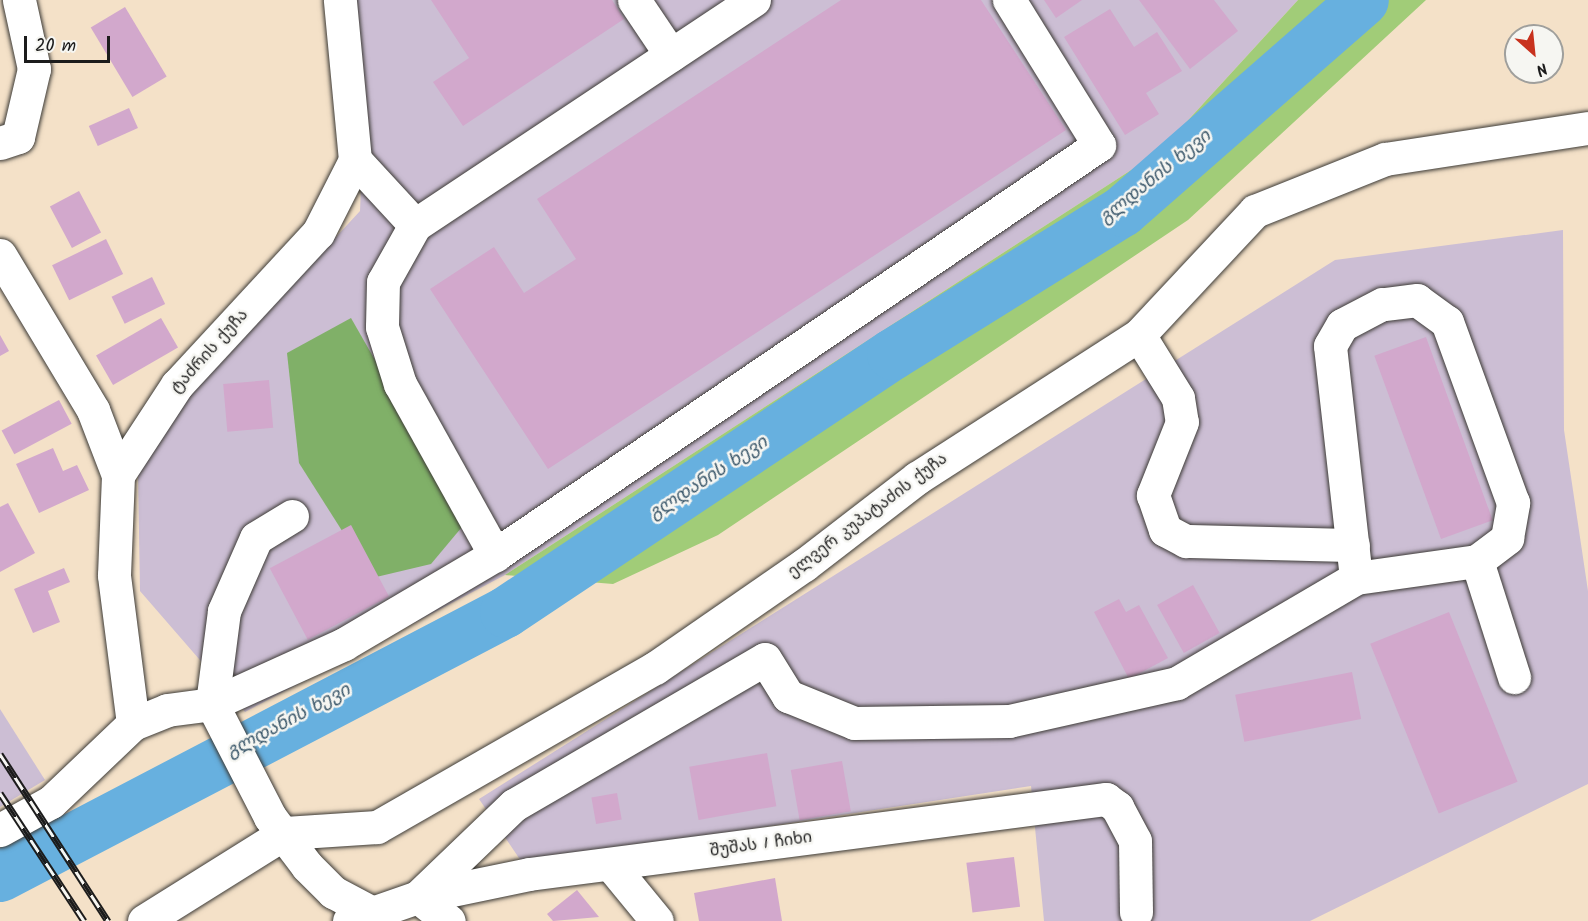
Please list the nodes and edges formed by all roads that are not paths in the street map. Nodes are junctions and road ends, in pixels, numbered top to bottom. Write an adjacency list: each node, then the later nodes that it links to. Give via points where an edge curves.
1 (19, 0): 8 (street, via 34,69 18,137)
2 (340, 0): 9 (street)
3 (634, 0): 6 (street)
4 (754, 0): 6 (street)
5 (1009, 0): 16 (street, via 1099,145)
6 (671, 55): 10 (street)
7 (1588, 128): 12 (street, ელვერ კუპატაძის ქუჩა, via 1385,159 1255,211)
8 (0, 143)
9 (355, 160): 10 (street); 13 (street, ტაძრის ქუჩა, via 318,233 177,385)
10 (415, 225): 16 (street, via 383,282 382,327 400,384)
11 (0, 255): 13 (street, via 93,410)
12 (1139, 335): 15 (street, via 1178,398 1182,422 1153,495 1166,530 1186,541); 22 (street, ელვერ კუპატაძის ქუჩა, via 917,478 804,565 655,668 517,749 377,828)
13 (118, 475): 21 (street, via 114,575)
14 (292, 516): 20 (street, via 256,538 224,611)
15 (1353, 545): 17 (street, via 1330,346 1342,325 1382,304 1417,300 1447,322 1513,503 1507,538); 18 (street)
16 (495, 555): 20 (street)
17 (1477, 561): 18 (street); 19 (street)
18 (1356, 578): 25 (street, via 1177,683 1009,722 854,723 788,696 765,659 514,805)
19 (1514, 677)
20 (219, 715): 21 (street, via 167,710); 22 (street)
21 (133, 724): 23 (street, via 51,801)
22 (278, 825): 27 (street, via 307,866); 28 (street, ელვერ კუპატაძის ქუჩა)
23 (0, 830)
24 (611, 865): 25 (street, შუშას I ჩიხი, via 529,873); 26 (street, შუშას I ჩიხი, via 1106,799 1117,807 1136,841); 30 (street)
25 (418, 897): 27 (street, შუშას I ჩიხი); 29 (street)
26 (1136, 912)
27 (358, 916)
28 (144, 921)
29 (449, 921)
30 (657, 921)

